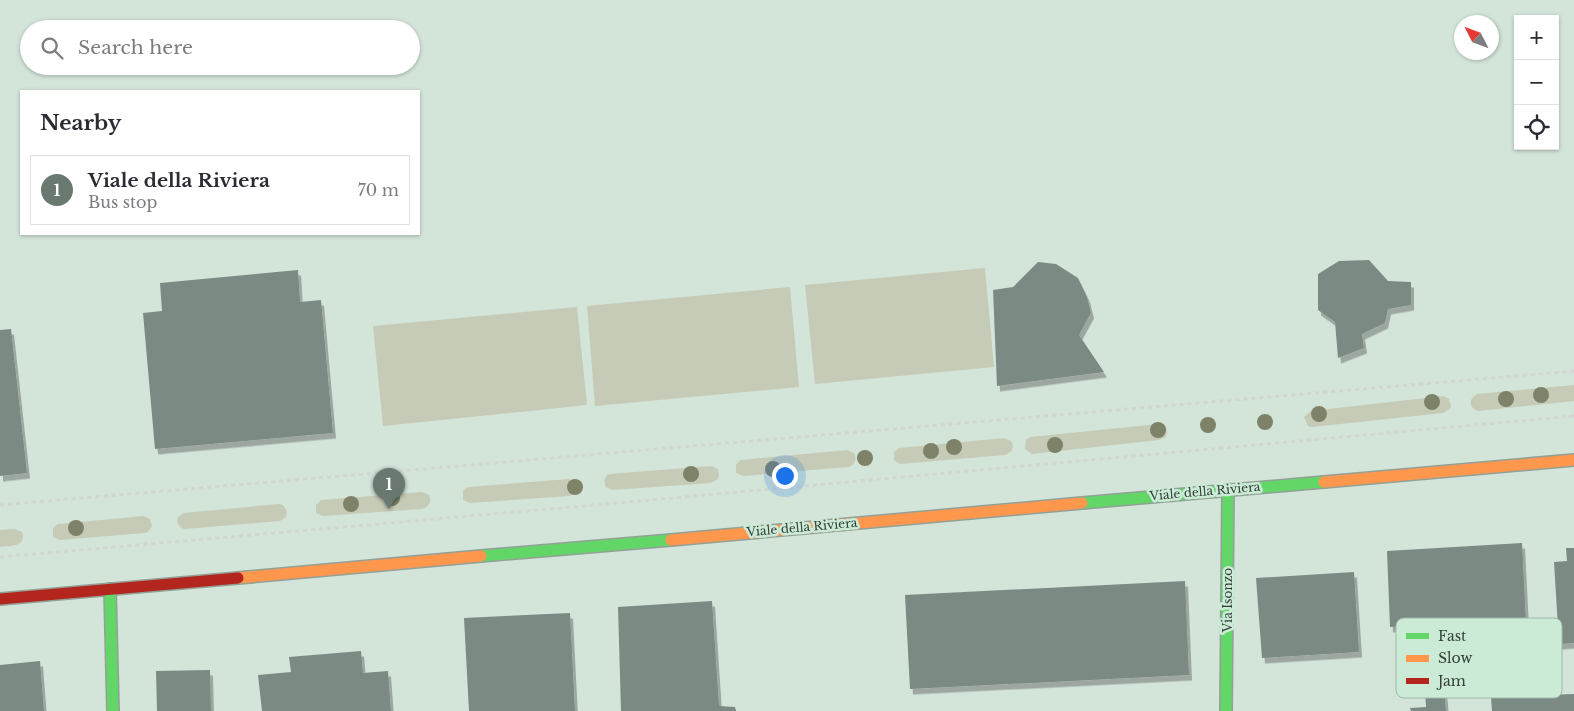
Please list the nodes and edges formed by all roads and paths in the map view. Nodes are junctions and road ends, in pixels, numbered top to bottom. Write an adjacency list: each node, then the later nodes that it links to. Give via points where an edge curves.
1 (1574, 371): 5 (path)
2 (1574, 416): 6 (path)
3 (1574, 460): 4 (street, Viale della Riviera)
4 (1228, 489): 7 (street, Viale della Riviera); 10 (street, Via Isonzo)
5 (0, 505)
6 (0, 556)
7 (110, 589): 8 (street, Viale della Riviera); 9 (street)
8 (0, 599)
9 (113, 711)
10 (1226, 711)

